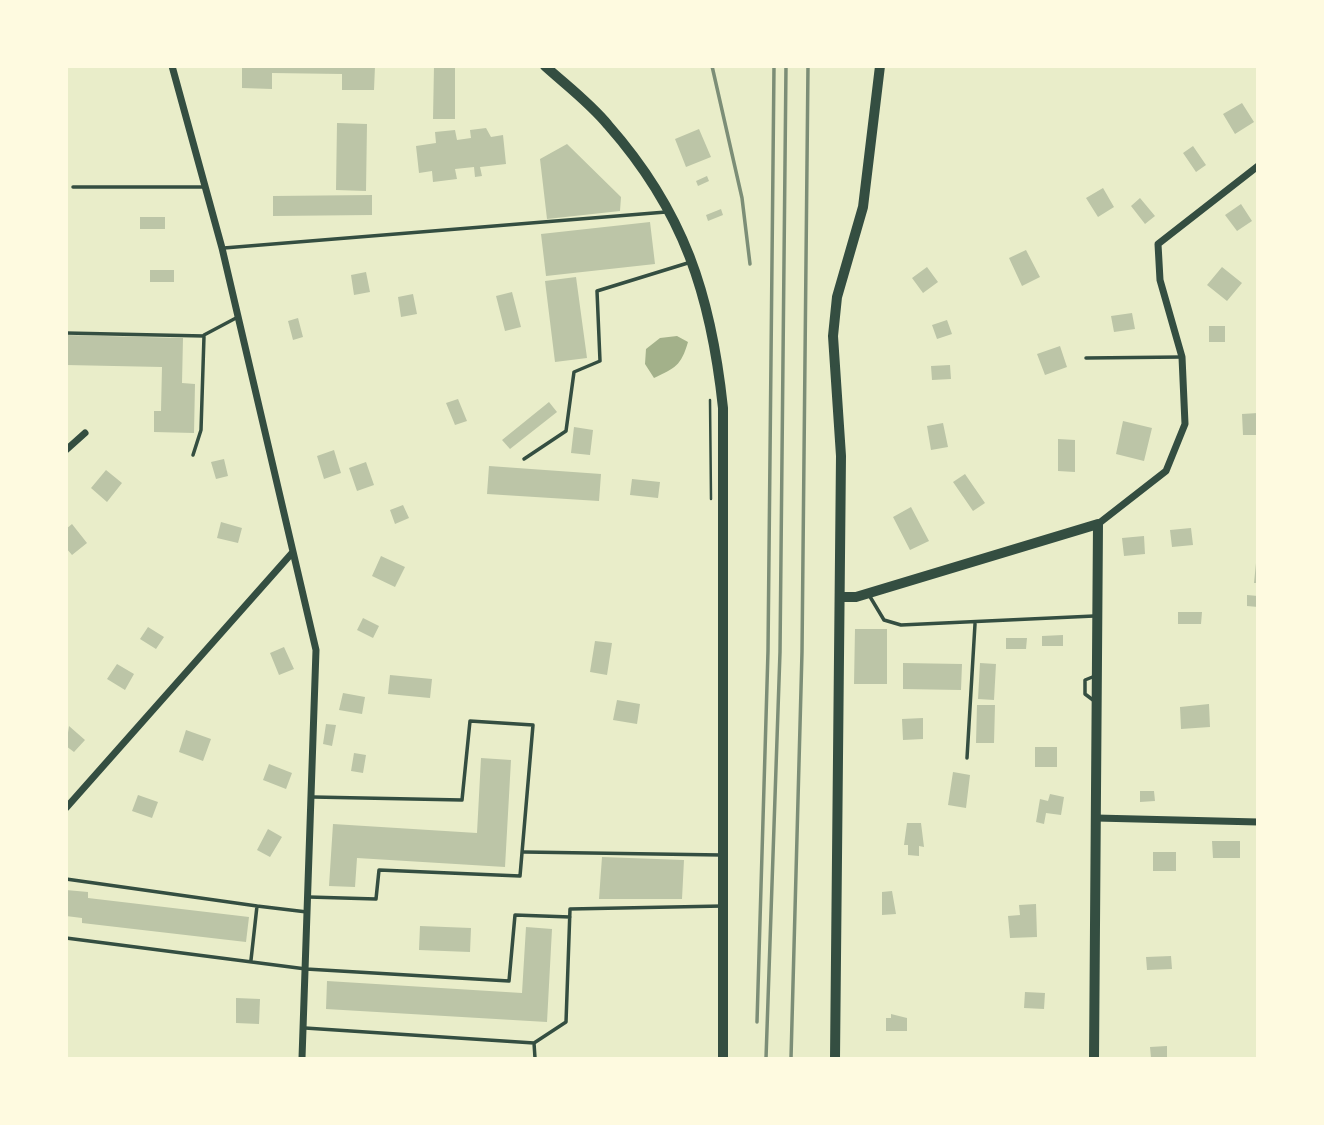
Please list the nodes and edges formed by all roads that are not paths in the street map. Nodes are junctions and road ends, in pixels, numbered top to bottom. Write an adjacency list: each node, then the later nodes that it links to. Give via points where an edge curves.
1 (172, 66): 6 (street)
2 (545, 66): 7 (street, via 608,124)
3 (880, 66): 22 (street, via 863,208 837,297 833,336 841,456)
4 (1258, 166): 13 (street, via 1158,244 1160,280)
5 (73, 187): 6 (lane)
6 (206, 187): 8 (street)
7 (670, 212): 8 (lane); 9 (street)
8 (222, 248): 10 (street)
9 (692, 261): 18 (lane, via 597,291 600,361 574,372 566,431); 31 (street, via 716,343 723,408)
10 (236, 318): 12 (lane); 20 (street)
11 (66, 333): 12 (lane)
12 (204, 336): 17 (lane, via 201,430)
13 (1182, 357): 14 (lane); 19 (street, via 1185,424 1166,471)
14 (1086, 358)
15 (85, 433): 16 (street)
16 (66, 450)
17 (193, 455)
18 (524, 459)
19 (1098, 524): 21 (street); 23 (street)
20 (292, 553): 26 (street, via 316,650); 27 (street)
21 (867, 593): 22 (street); 24 (lane, via 884,620 901,625)
22 (841, 597): 46 (street)
23 (1097, 615): 24 (lane); 28 (street)
24 (975, 623): 25 (lane)
25 (967, 758)
26 (313, 797): 30 (lane, via 461,800 470,721 533,725); 33 (street)
27 (66, 808)
28 (1096, 818): 29 (street); 47 (street)
29 (1258, 822)
30 (524, 852): 31 (lane); 33 (lane, via 520,876 379,870 376,899)
31 (723, 855): 35 (street)
32 (66, 880): 34 (lane)
33 (309, 897): 36 (street)
34 (257, 906): 36 (lane); 39 (lane)
35 (723, 906): 37 (lane, via 570,909); 45 (street)
36 (308, 912): 40 (street)
37 (570, 917): 40 (lane, via 515,915 509,981); 42 (lane, via 566,1021)
38 (66, 938): 39 (lane)
39 (251, 960): 40 (lane)
40 (306, 969): 41 (street)
41 (304, 1028): 42 (lane); 43 (street)
42 (534, 1043): 44 (lane)
43 (302, 1059)
44 (535, 1059)
45 (723, 1059)
46 (835, 1059)
47 (1094, 1059)

